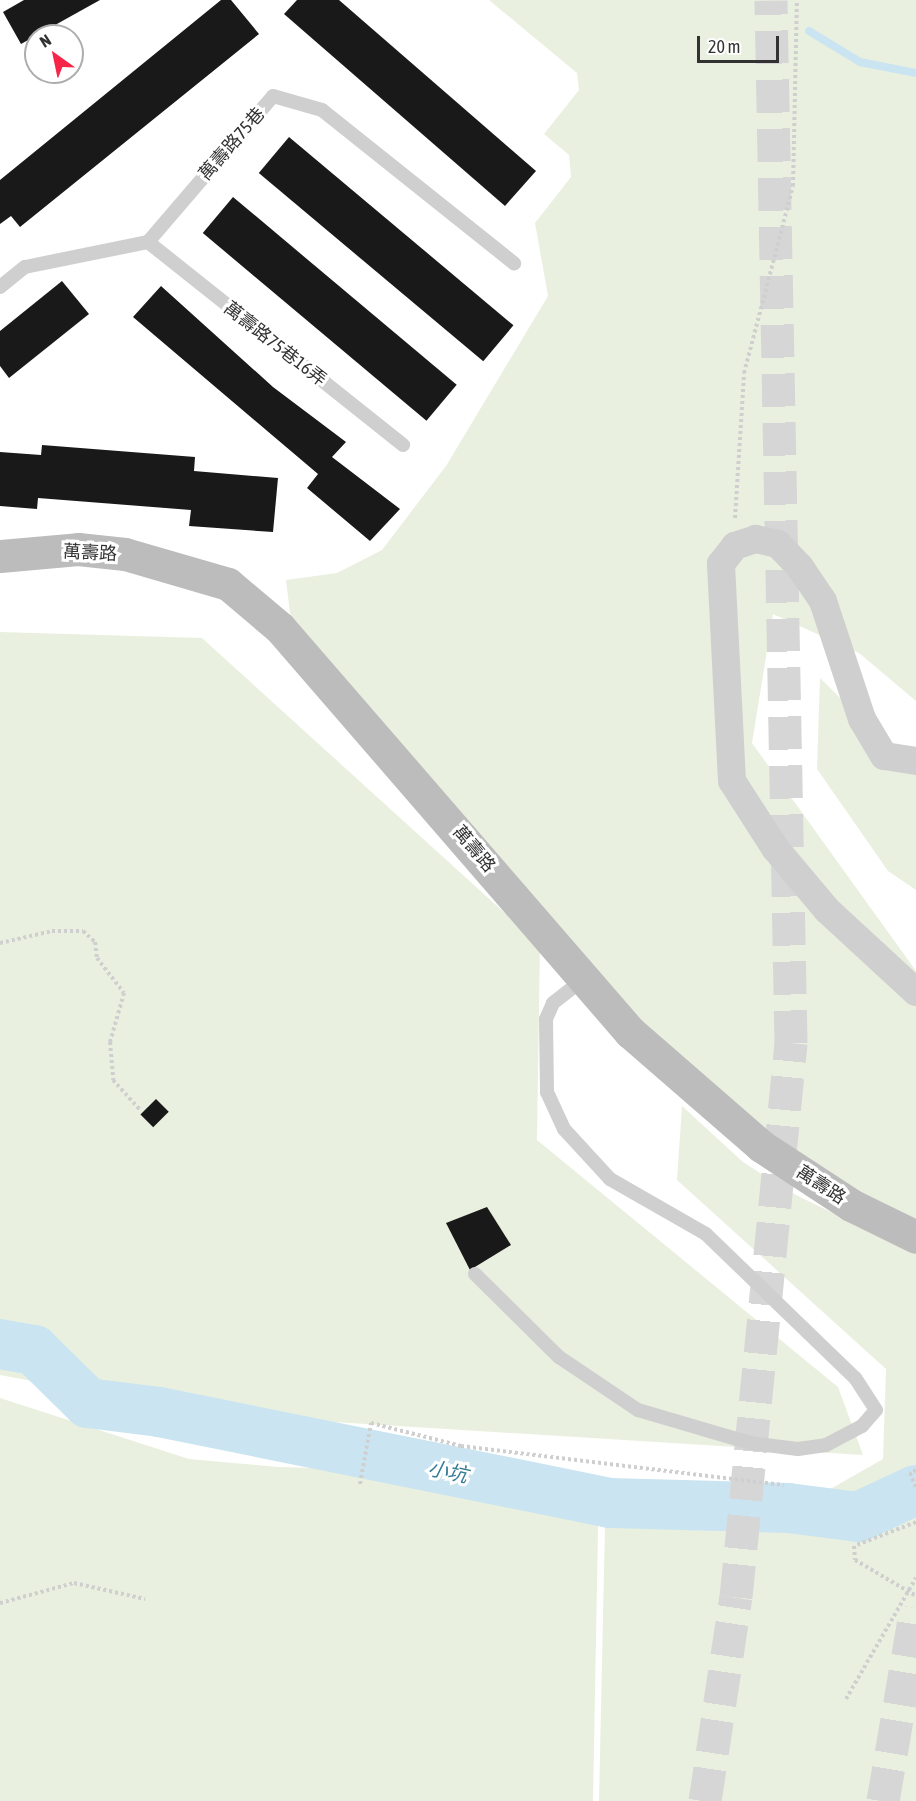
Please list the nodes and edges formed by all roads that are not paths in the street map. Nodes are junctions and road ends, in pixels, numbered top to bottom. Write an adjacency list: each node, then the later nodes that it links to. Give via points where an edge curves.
1 (148, 242): 2 (lane, 萬壽路75巷, via 273,96 322,110); 3 (lane, via 25,267); 4 (lane, 萬壽路75巷16弄)
2 (514, 262)
3 (0, 287)
4 (403, 445)
5 (0, 556): 7 (street, 萬壽路, via 78,549 125,554 228,584 280,628 438,805)
6 (916, 761): 8 (street, via 884,756 862,719 823,601 800,567 778,544 756,539 735,546 722,564 732,781 775,848 827,910)
7 (582, 980): 9 (street, 萬壽路, via 693,1092 761,1146 851,1205); 10 (lane, via 553,1003 546,1019 547,1092 564,1129 610,1179 706,1234 855,1378 876,1410 862,1426 826,1445 798,1449 750,1443 638,1410 559,1357)
8 (916, 992)
9 (916, 1237)
10 (476, 1274)

